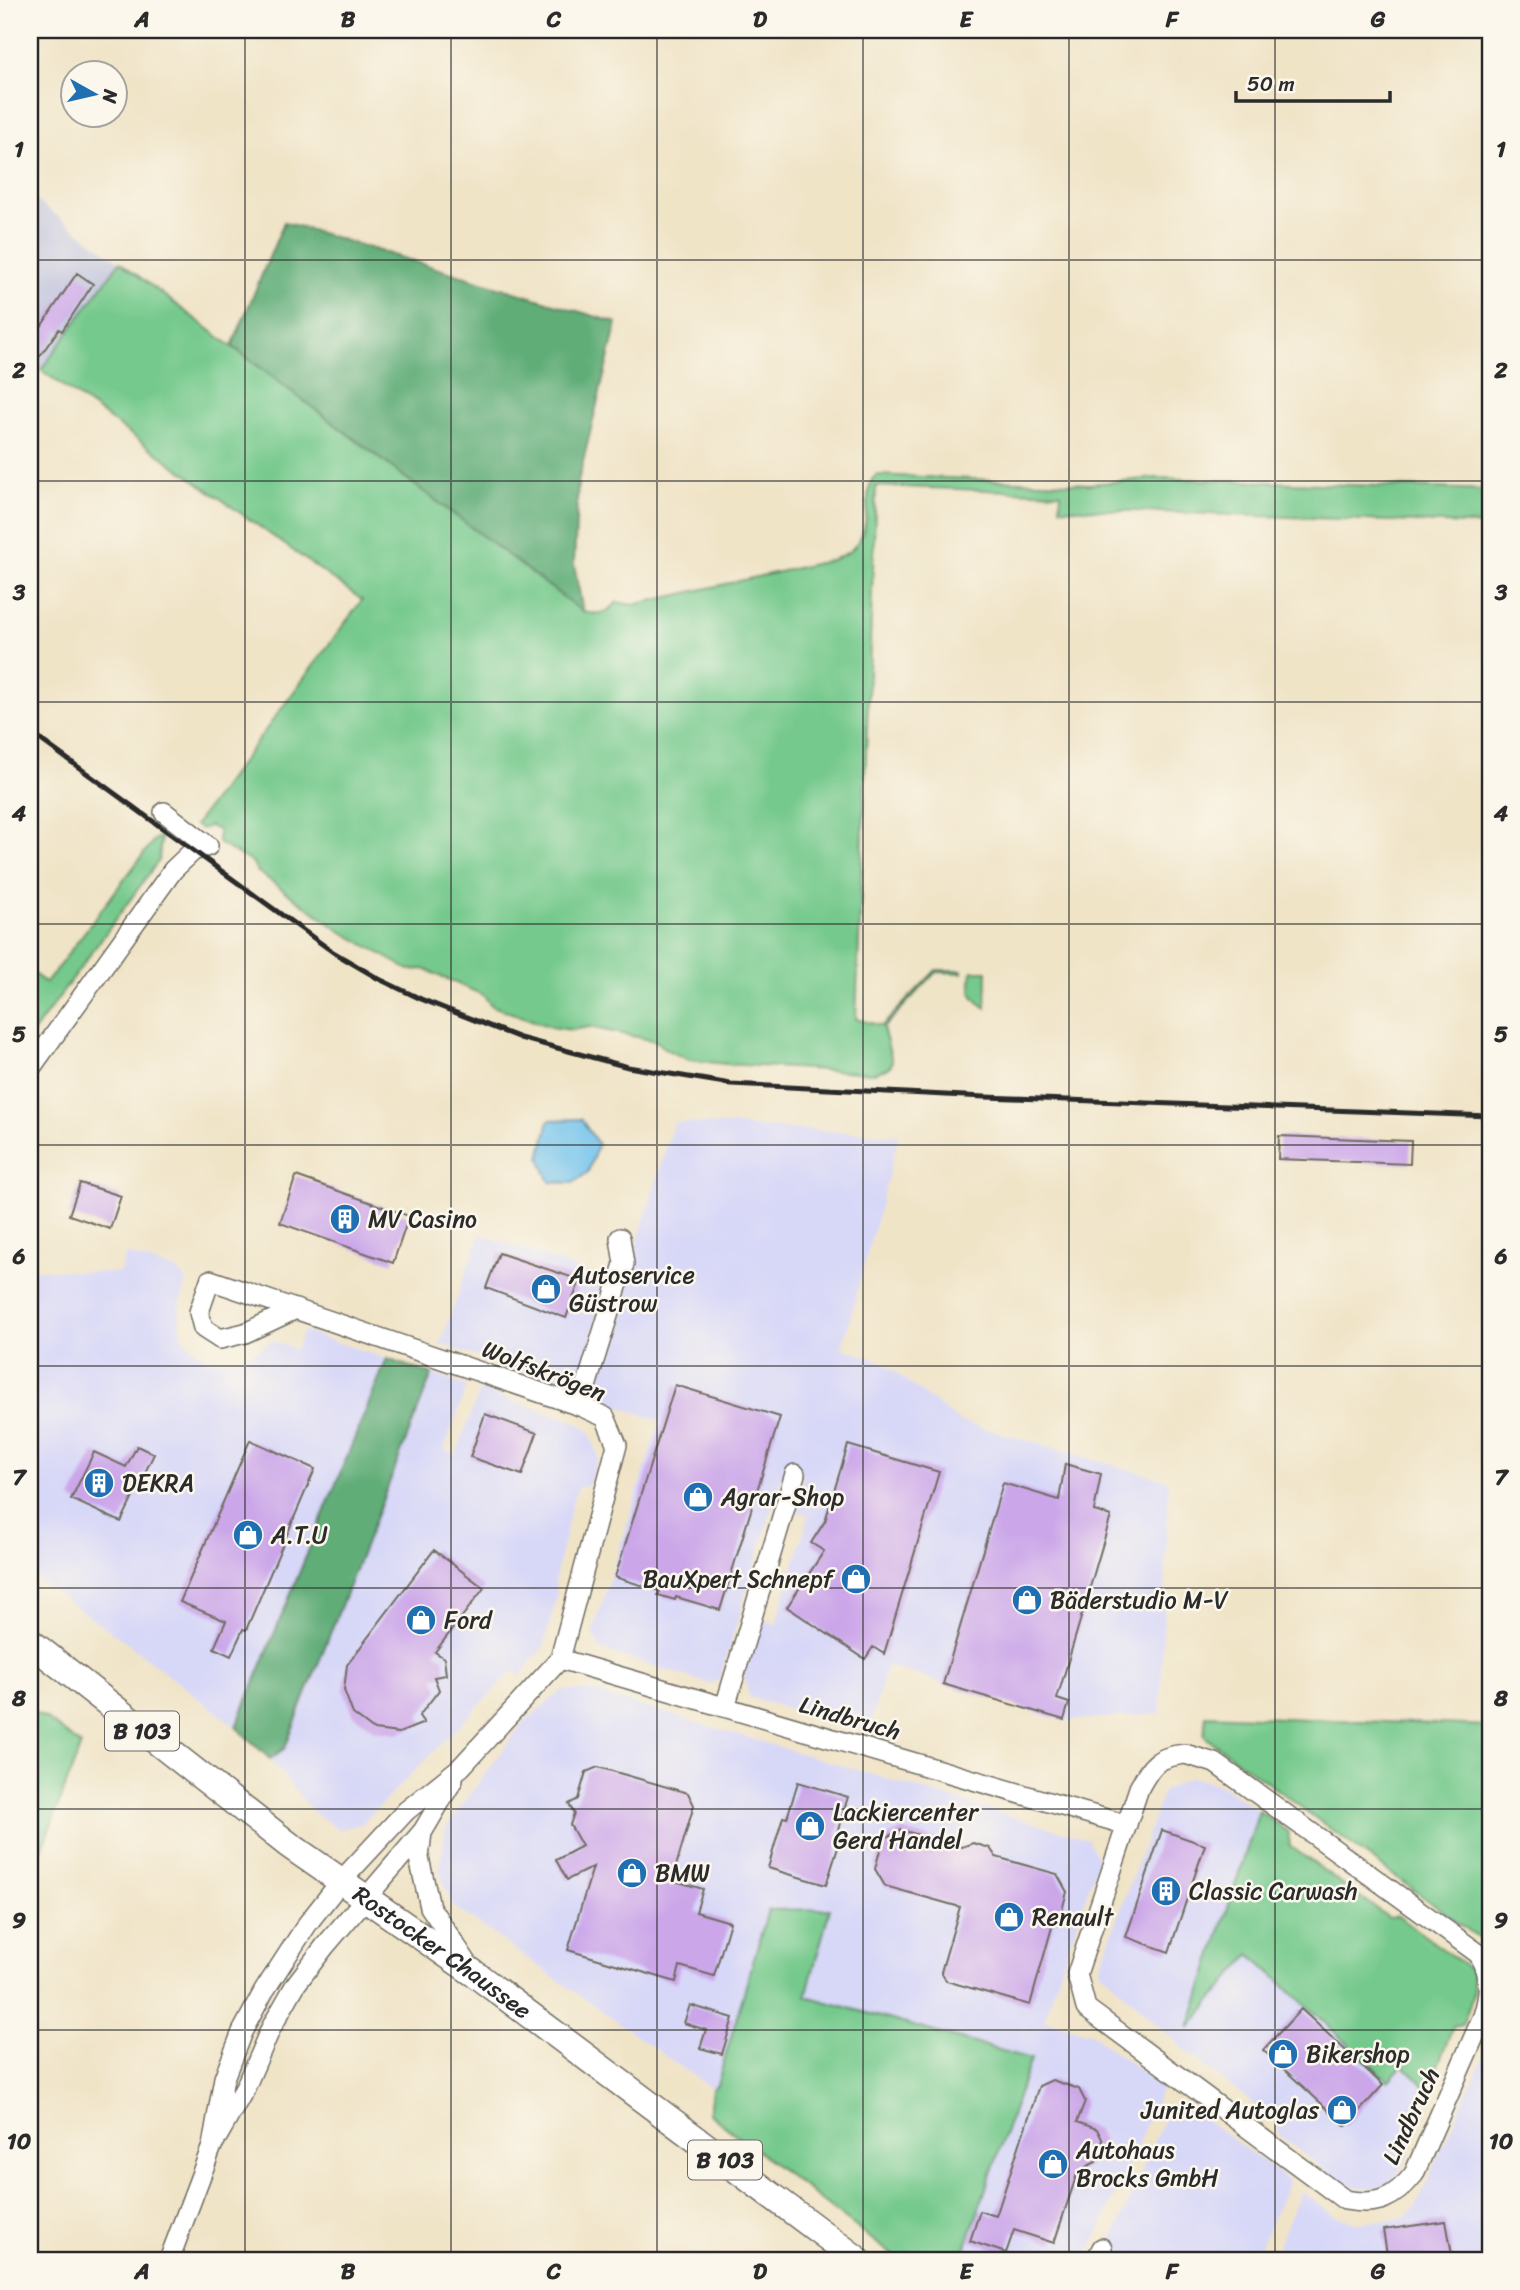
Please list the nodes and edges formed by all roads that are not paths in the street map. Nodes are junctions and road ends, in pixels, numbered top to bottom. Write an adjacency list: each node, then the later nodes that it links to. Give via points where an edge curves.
1 (164, 812): 2 (street, via 208,846 193,851 173,870)
2 (30, 1069)
3 (620, 1238): 5 (street, via 624,1264)
4 (296, 1309): 4 (street, Wolfskrögen, via 211,1280 199,1312 203,1328 220,1339); 5 (street, Wolfskrögen)
5 (580, 1406): 8 (street, Wolfskrögen, via 605,1417 617,1445)
6 (795, 1474): 9 (street)
7 (30, 1642): 13 (main road, Rostocker Chaussee / B 103)
8 (560, 1658): 9 (street, Lindbruch); 10 (street, Wolfskrögen)
9 (725, 1707): 11 (street, Lindbruch)
10 (461, 1767): 12 (street, Wolfskrögen); 13 (street, Wolfskrögen, via 406,1811)
11 (1127, 1825): 11 (street, Lindbruch, via 1077,1974 1086,2008 1346,2200 1374,2203 1404,2187 1414,2174 1483,2016 1489,1977 1479,1954 1215,1763 1185,1754 1166,1756 1149,1770)
12 (422, 1831): 14 (street, Wolfskrögen); 15 (street, Wolfskrögen, via 419,1858 430,1907)
13 (341, 1881): 14 (main road, Rostocker Chaussee / B 103); 16 (street, Wolfskrögen, via 307,1923 242,2032 224,2078)
14 (367, 1899): 15 (main road, Rostocker Chaussee / B 103); 16 (street, Wolfskrögen, via 296,1984)
15 (475, 1974): 18 (main road, Rostocker Chaussee / B 103)
16 (212, 2146): 17 (street)
17 (169, 2260)
18 (858, 2260)

